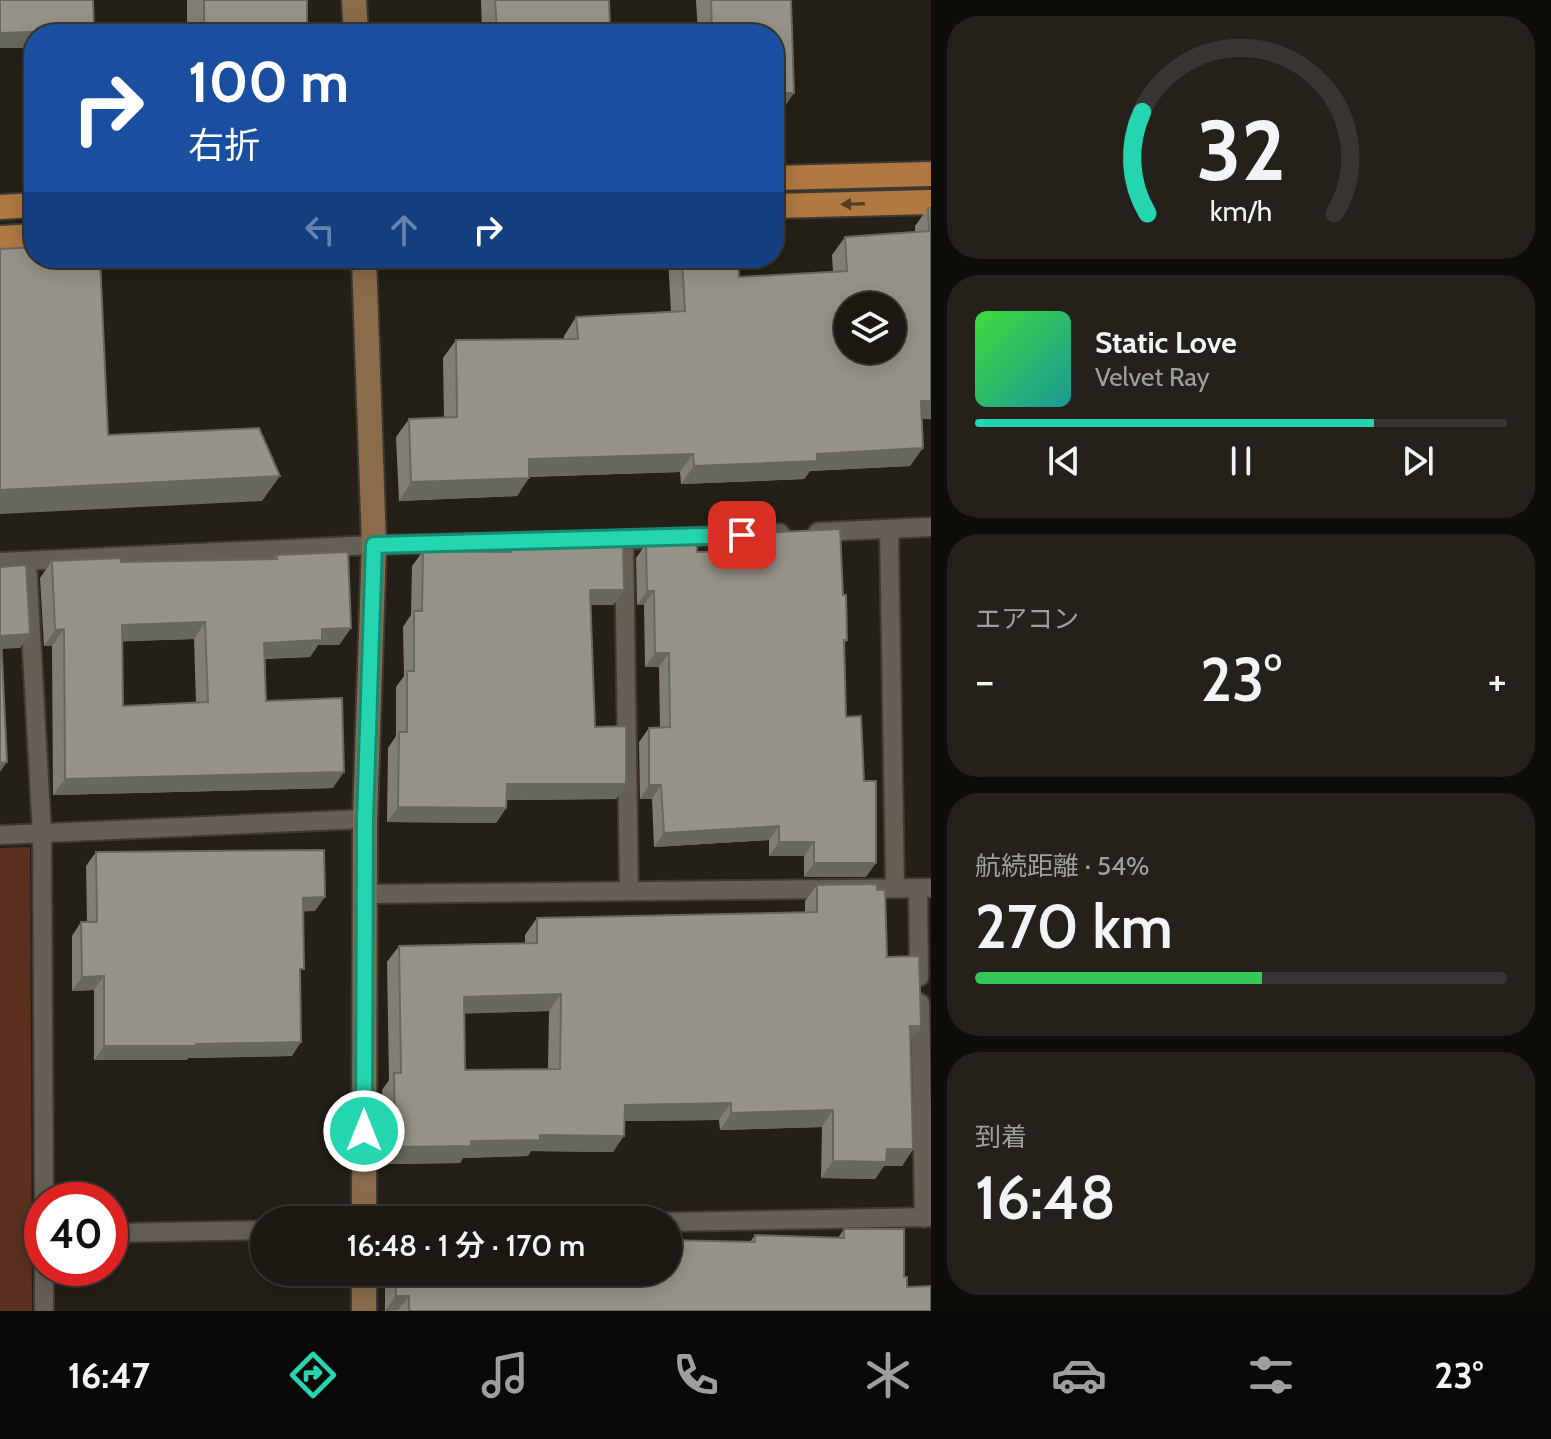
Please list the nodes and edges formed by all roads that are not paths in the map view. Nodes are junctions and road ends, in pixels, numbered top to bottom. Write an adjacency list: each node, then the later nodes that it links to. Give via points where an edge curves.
1 (354, 0): 2 (street)
2 (355, 24)
3 (931, 174): 4 (main road)
4 (784, 178)
5 (931, 202): 7 (main road, one-way to 7)
6 (24, 206): 8 (main road)
7 (784, 206)
8 (0, 207)
9 (24, 237): 10 (main road)
10 (0, 238)
11 (364, 268): 15 (street)
12 (931, 527): 13 (lane)
13 (889, 529): 14 (lane); 21 (lane)
14 (624, 540): 15 (lane); 23 (lane)
15 (374, 545): 16 (lane); 18 (street)
16 (27, 561): 17 (lane); 19 (lane)
17 (0, 562)
18 (365, 819): 19 (lane); 24 (street)
19 (42, 834): 20 (lane); 25 (lane)
20 (0, 835)
21 (895, 888): 22 (lane); 23 (lane)
22 (924, 888): 27 (lane)
23 (629, 890): 24 (lane)
24 (364, 894): 26 (street)
25 (44, 1182)
26 (364, 1206)
27 (927, 1218): 28 (lane)
28 (682, 1222)
29 (250, 1230): 30 (lane)
30 (128, 1233)
31 (44, 1286): 33 (lane)
32 (364, 1286): 34 (street)
33 (44, 1311)
34 (364, 1311)

